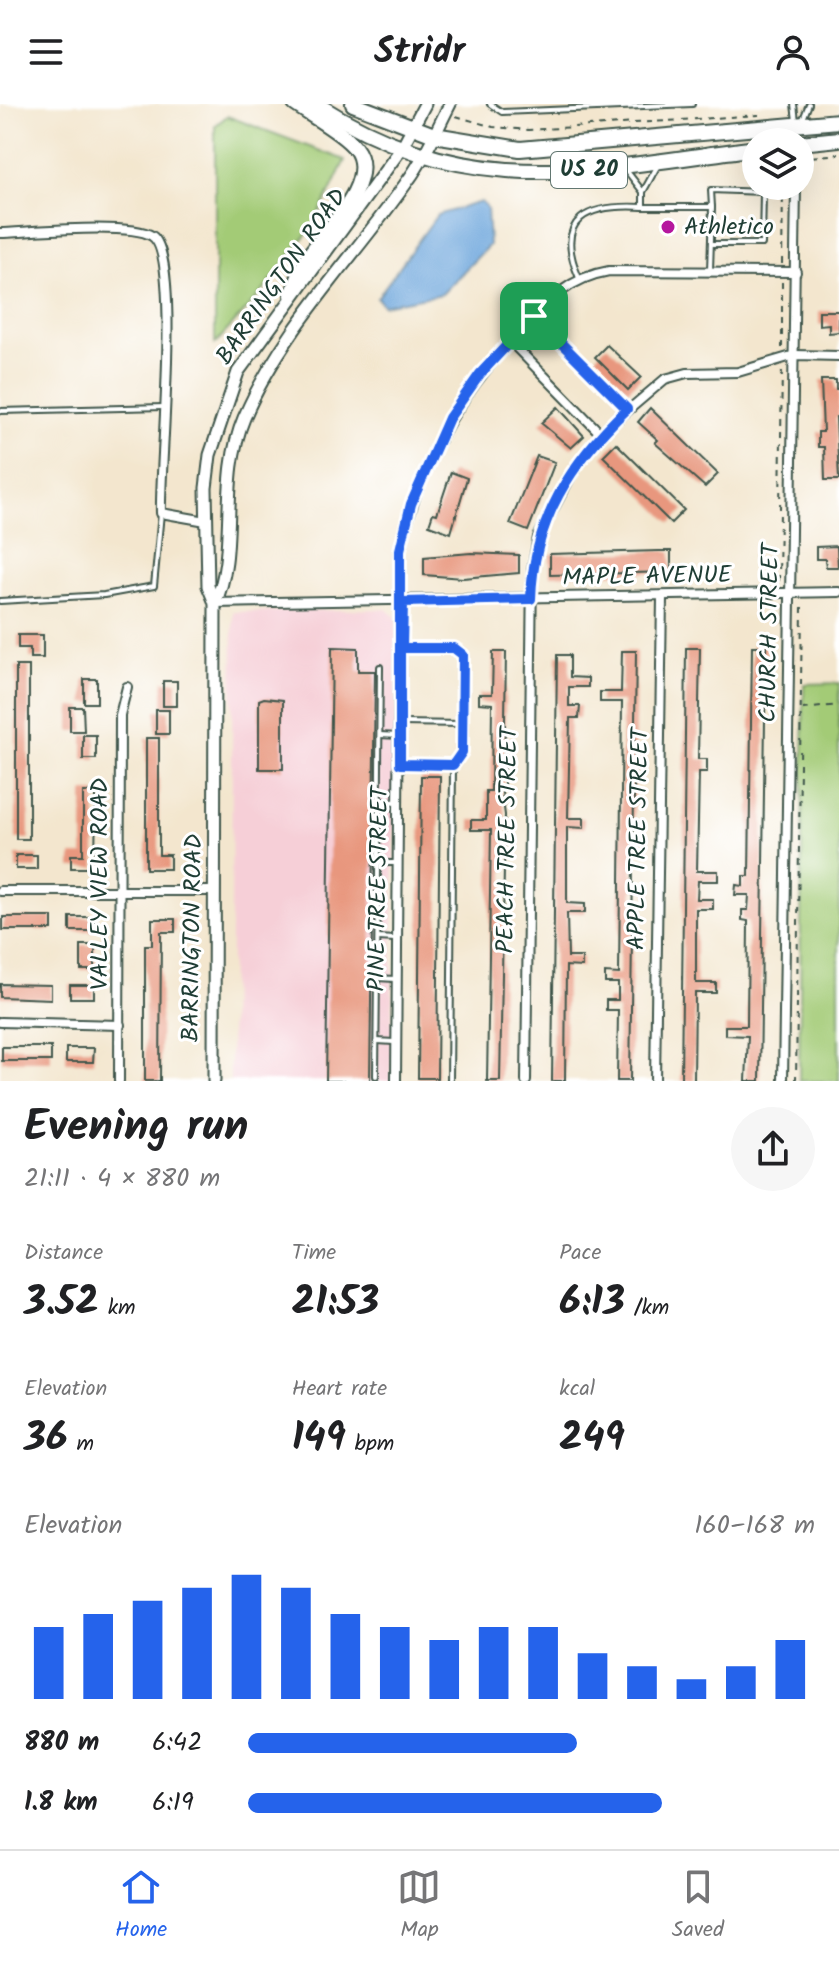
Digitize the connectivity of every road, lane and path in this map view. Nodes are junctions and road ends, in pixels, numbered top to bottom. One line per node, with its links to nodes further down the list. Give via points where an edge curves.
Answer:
1 (295, 104): 37 (highway, via 349,142 358,151 362,168 351,198 305,261)
2 (316, 104): 19 (highway, US 20)
3 (353, 104): 15 (highway, US 20)
4 (425, 104): 15 (main road, BARRINGTON ROAD)
5 (450, 104): 16 (main road, BARRINGTON ROAD)
6 (490, 104): 10 (lane, via 502,112)
7 (692, 104): 10 (lane)
8 (794, 104): 14 (lane)
9 (809, 104): 14 (lane)
10 (624, 106)
11 (761, 115): 12 (path, via 528,130)
12 (473, 119)
13 (839, 121): 14 (highway, US 20)
14 (797, 126): 16 (highway, US 20, via 520,149)
15 (412, 129): 16 (highway, US 20); 19 (main road, BARRINGTON ROAD)
16 (434, 135): 22 (main road, BARRINGTON ROAD)
17 (839, 139): 18 (highway)
18 (814, 141)
19 (401, 149): 22 (highway, US 20); 37 (main road, BARRINGTON ROAD)
20 (742, 150): 24 (highway, US 20)
21 (839, 154): 23 (path)
22 (423, 156): 25 (highway, US 20, via 523,173); 56 (main road, BARRINGTON ROAD, via 308,310 244,419 228,484 225,583)
23 (814, 157)
24 (661, 161): 25 (highway, US 20); 26 (lane)
25 (622, 165): 26 (lane)
26 (643, 192): 29 (lane)
27 (783, 200): 34 (path)
28 (796, 200): 35 (street, CHURCH STREET)
29 (643, 207): 30 (lane); 36 (lane, via 602,207 578,221 569,257)
30 (712, 207): 32 (lane); 32 (lane, via 711,190 763,192 762,244)
31 (0, 233): 43 (street, via 139,230 153,236 167,266)
32 (711, 244): 33 (lane)
33 (710, 272): 34 (street); 36 (street, via 609,271)
34 (782, 272): 35 (street); 42 (path)
35 (796, 272): 40 (street, CHURCH STREET)
36 (579, 278): 38 (street, PINE TREE STREET)
37 (292, 295): 48 (main road, BARRINGTON ROAD, via 238,372 222,411 210,455)
38 (534, 316): 39 (street, PINE TREE STREET); 44 (street)
39 (510, 341): 46 (street); 55 (street, PINE TREE STREET, via 449,418 421,479 400,550)
40 (795, 355): 41 (street); 42 (street, PEACH TREE STREET); 51 (street, CHURCH STREET)
41 (839, 356)
42 (782, 362): 44 (street, PEACH TREE STREET, via 665,379); 49 (path)
43 (164, 407): 45 (lane); 47 (street)
44 (627, 409): 46 (street, PEACH TREE STREET)
45 (0, 411)
46 (601, 434): 53 (street, PEACH TREE STREET, via 576,467 538,537)
47 (161, 513): 48 (street); 54 (lane, via 154,586 104,595)
48 (206, 521): 56 (main road, BARRINGTON ROAD, via 208,586)
49 (779, 581)
50 (839, 592): 51 (street, MAPLE AVENUE)
51 (791, 593): 52 (street, MAPLE AVENUE); 91 (street, CHURCH STREET)
52 (662, 597): 53 (street, MAPLE AVENUE); 90 (street, APPLE TREE STREET)
53 (531, 599): 55 (street, MAPLE AVENUE); 89 (street, PEACH TREE STREET)
54 (0, 601)
55 (403, 602): 56 (street, MAPLE AVENUE); 58 (street, PINE TREE STREET)
56 (215, 603): 74 (main road, BARRINGTON ROAD)
57 (802, 606): 62 (path)
58 (402, 648): 63 (street, PINE TREE STREET); 64 (lane, via 459,649)
59 (380, 667): 65 (lane)
60 (127, 687): 75 (street, VALLEY VIEW ROAD, via 120,715)
61 (839, 705): 62 (path)
62 (802, 709): 92 (path)
63 (402, 723): 64 (lane); 66 (street, PINE TREE STREET)
64 (462, 724): 68 (lane, via 462,752)
65 (380, 735): 66 (lane); 69 (lane)
66 (401, 736): 67 (street, PINE TREE STREET)
67 (400, 764): 68 (lane); 70 (street, PINE TREE STREET)
68 (453, 765): 88 (lane)
69 (379, 801): 70 (lane); 71 (lane)
70 (400, 802): 72 (street, PINE TREE STREET)
71 (379, 863): 72 (lane); 76 (lane)
72 (399, 863): 77 (street, PINE TREE STREET)
73 (0, 891): 75 (street)
74 (214, 891): 75 (street); 86 (main road, BARRINGTON ROAD)
75 (120, 893): 81 (street, VALLEY VIEW ROAD)
76 (378, 938): 77 (lane); 78 (lane)
77 (398, 939): 79 (street, PINE TREE STREET)
78 (377, 978): 79 (lane); 82 (lane)
79 (397, 979): 83 (street, PINE TREE STREET)
80 (0, 1022): 81 (street)
81 (120, 1025): 85 (street, VALLEY VIEW ROAD)
82 (377, 1041): 83 (lane); 84 (lane)
83 (397, 1042): 87 (street, PINE TREE STREET)
84 (376, 1076)
85 (119, 1081)
86 (214, 1081)
87 (396, 1081)
88 (450, 1081)
89 (526, 1081)
90 (655, 1081)
91 (783, 1081)
92 (796, 1081)

